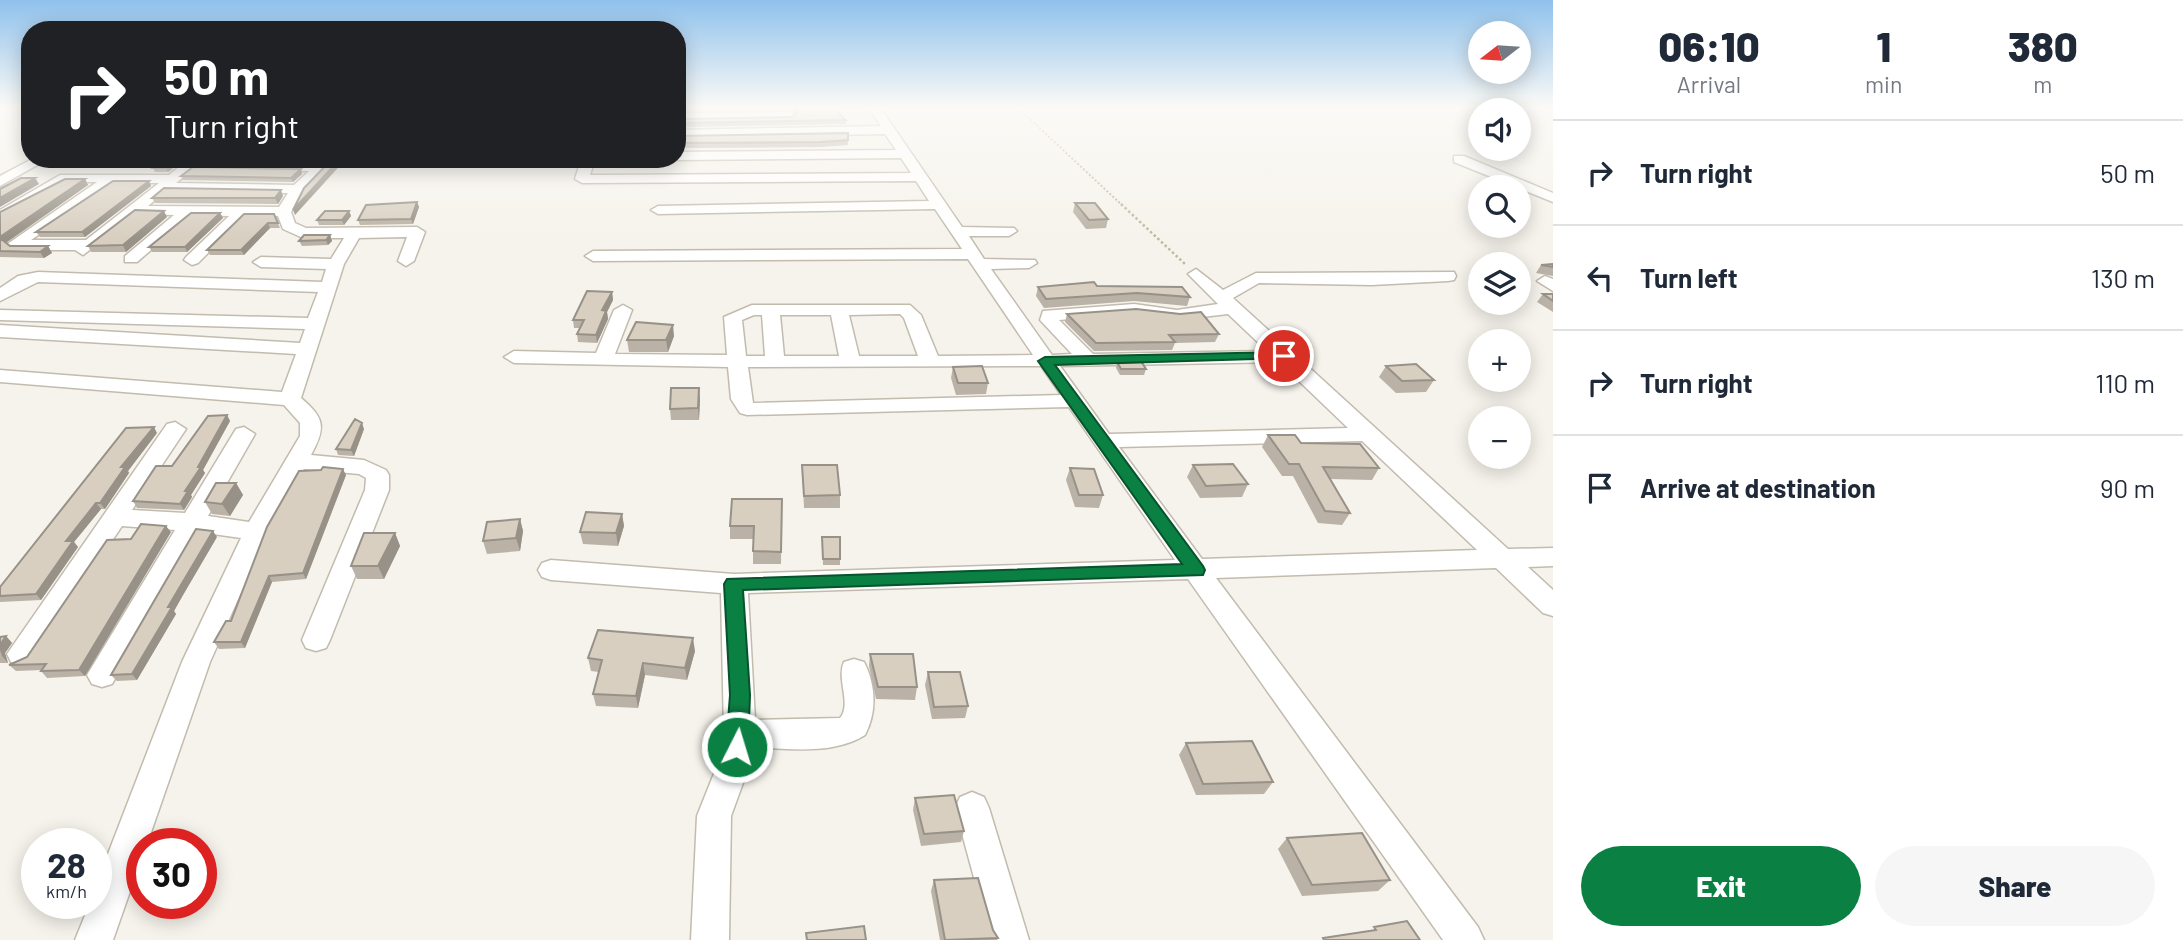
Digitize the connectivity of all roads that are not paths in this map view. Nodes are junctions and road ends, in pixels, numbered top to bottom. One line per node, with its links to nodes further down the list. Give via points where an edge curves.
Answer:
1 (705, 150): 3 (street)
2 (900, 150): 10 (street)
3 (686, 152)
4 (1459, 159): 14 (street)
5 (26, 168): 11 (street)
6 (187, 168): 12 (street)
7 (320, 168): 13 (street)
8 (585, 168): 10 (street, via 582,179)
9 (114, 177): 12 (street); 20 (street, via 61,180); 24 (street)
10 (919, 177): 15 (street)
11 (0, 182)
12 (168, 183): 13 (street); 16 (street)
13 (299, 189): 22 (street)
14 (1553, 198)
15 (938, 205): 17 (street); 26 (street)
16 (134, 210): 18 (street); 25 (street)
17 (658, 210)
18 (187, 212): 19 (street); 28 (street)
19 (240, 213): 22 (street); 29 (street)
20 (0, 216)
21 (1001, 231): 26 (street)
22 (287, 233): 23 (street); 34 (street, via 261,262)
23 (354, 234): 30 (street, via 414,231 418,234); 34 (street)
24 (7, 245): 25 (street)
25 (86, 248)
26 (971, 249): 27 (street); 31 (street); 51 (street)
27 (593, 256)
28 (131, 259)
29 (192, 260)
30 (406, 261)
31 (1023, 263)
32 (1196, 274): 38 (street)
33 (1448, 275): 38 (street, via 1372,280 1256,278)
34 (332, 276): 36 (street, via 38,277); 43 (street)
35 (0, 281): 36 (street)
36 (21, 282): 37 (street)
37 (0, 296)
38 (1227, 303): 46 (street); 51 (street, via 1177,315 1134,309 1049,315)
39 (839, 309): 41 (street); 49 (street); 50 (street, via 904,309 912,315)
40 (623, 310): 48 (street)
41 (771, 310): 52 (street, via 733,317); 53 (street)
42 (0, 315): 43 (street)
43 (315, 324): 45 (street)
44 (0, 331): 45 (street)
45 (306, 349): 55 (street)
46 (1284, 356): 51 (street); 59 (street)
47 (514, 357): 48 (street)
48 (603, 359): 52 (street)
49 (850, 361): 50 (street); 53 (street)
50 (930, 361): 51 (street)
51 (1067, 361): 56 (street)
52 (739, 362): 53 (street); 56 (street, via 742,404 752,410)
53 (775, 362)
54 (0, 376): 55 (street)
55 (289, 399): 61 (street, via 313,424)
56 (1073, 401): 60 (street)
57 (175, 429): 62 (street)
58 (244, 434): 63 (street)
59 (1368, 434): 60 (street); 65 (street)
60 (1107, 441): 68 (street)
61 (297, 461): 64 (street); 71 (street, via 364,467 378,475 377,490)
62 (116, 517): 63 (street); 72 (street)
63 (190, 522): 64 (street); 74 (street)
64 (256, 531): 77 (street, via 196,662)
65 (1501, 557): 66 (street); 68 (street); 70 (street)
66 (1553, 557)
67 (551, 569): 69 (street)
68 (1201, 570): 69 (street); 80 (street)
69 (734, 584): 75 (street)
70 (1553, 606)
71 (316, 640)
72 (21, 654)
73 (854, 671): 75 (street, via 859,710 850,729)
74 (102, 675)
75 (739, 733): 78 (street, via 735,761 714,816)
76 (972, 808): 79 (street)
77 (94, 940)
78 (710, 940)
79 (1010, 940)
80 (1465, 940)

